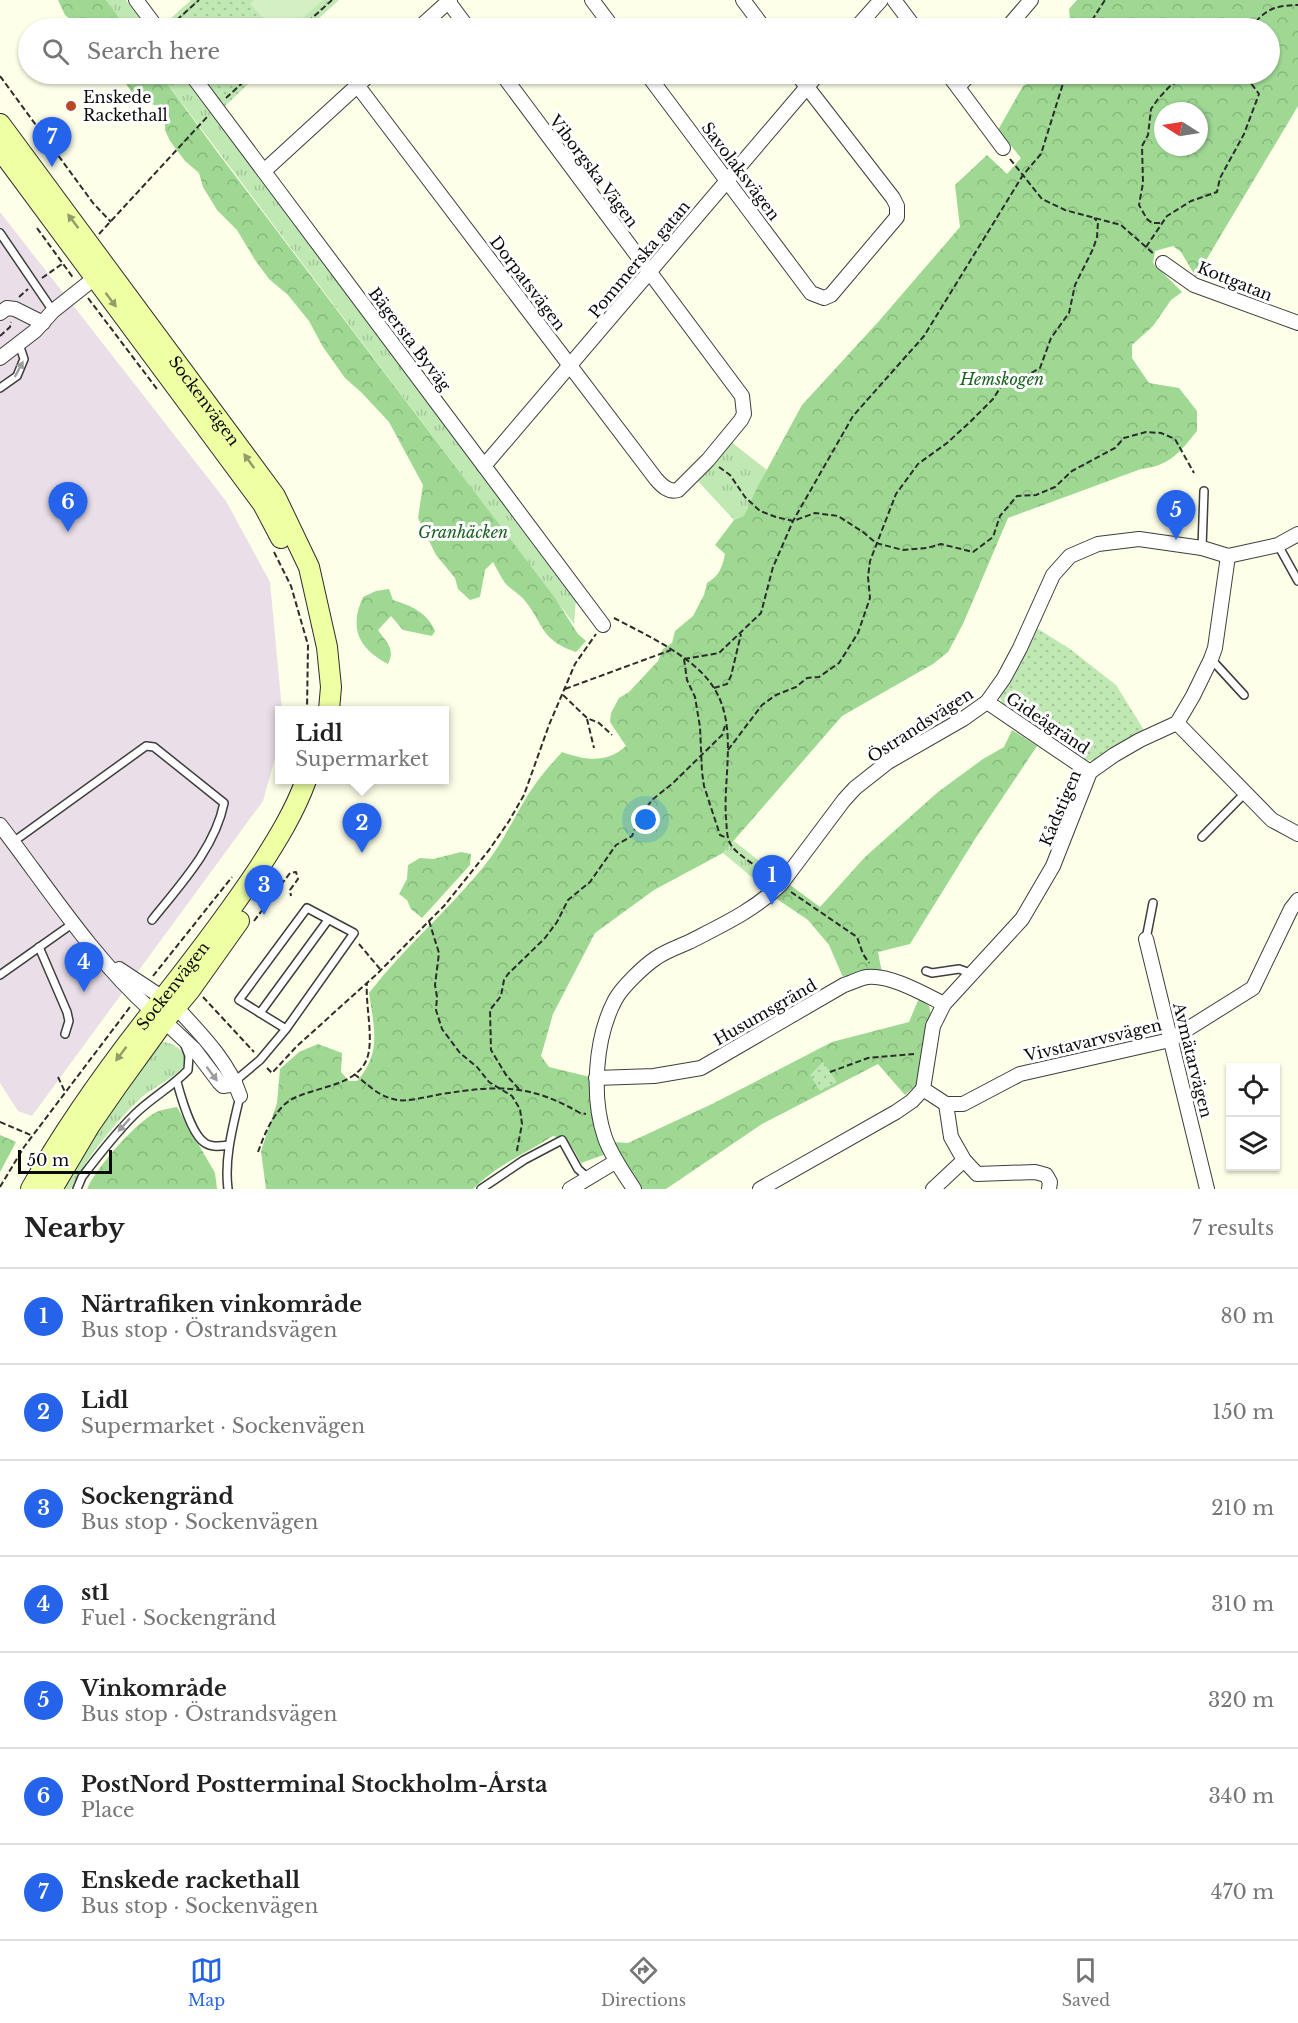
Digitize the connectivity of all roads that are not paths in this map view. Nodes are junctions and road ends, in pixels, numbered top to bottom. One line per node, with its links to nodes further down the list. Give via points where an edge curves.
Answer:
1 (136, 0): 8 (street)
2 (448, 0): 9 (street); 10 (street)
3 (592, 0): 11 (street)
4 (743, 0): 12 (street)
5 (880, 0): 13 (street)
6 (894, 0): 14 (street)
7 (1031, 0): 15 (street)
8 (155, 18)
9 (429, 18)
10 (461, 18)
11 (606, 18)
12 (756, 18)
13 (865, 18)
14 (908, 18)
15 (1016, 18)
16 (199, 84): 29 (street, Bägersta Byväg)
17 (509, 84): 33 (street, Viborgska Vägen)
18 (654, 84): 30 (street, Savolaksvägen)
19 (805, 84): 24 (street)
20 (810, 84): 24 (street, Pommerska gatan)
21 (956, 84): 25 (street)
22 (961, 84): 25 (street)
23 (357, 85): 29 (street); 41 (street, Dorpatsvägen)
24 (807, 87): 30 (street, Pommerska gatan); 30 (street, Savolaksvägen, via 897,206 897,217 831,295 816,296 809,289)
25 (958, 87): 27 (street)
26 (0, 124): 34 (main road, Sockenvägen, one-way to 26)
27 (1003, 148)
28 (0, 149): 34 (main road, Sockenvägen)
29 (264, 171): 44 (street, Bägersta Byväg)
30 (727, 181): 33 (street, Pommerska gatan)
31 (0, 233): 35 (lane)
32 (1163, 263): 38 (street, Kottgatan, via 1194,285)
33 (649, 272): 41 (street, Pommerska gatan); 43 (street, Viborgska Vägen, via 737,387 744,404 741,420)
34 (101, 273): 35 (street); 55 (main road, Sockenvägen, one-way to 55, via 263,504 298,572 320,656); 56 (main road, Sockenvägen, one-way to 34, via 327,647 309,567 275,496)
35 (53, 311): 37 (street)
36 (5, 317): 37 (street, via 7,308 15,309)
37 (43, 323): 39 (street)
38 (1298, 323)
39 (19, 344): 40 (street); 42 (lane, one-way to 39, via 17,376 24,359)
40 (0, 358)
41 (569, 366): 43 (street, Dorpatsvägen, via 664,488 678,490); 44 (street, Pommerska gatan)
42 (0, 388)
43 (708, 460)
44 (484, 466): 51 (street, Bägersta Byväg)
45 (1204, 491): 48 (lane)
46 (1298, 534): 47 (street, Östrandsvägen)
47 (1278, 545): 49 (street, Östrandsvägen); 50 (lane)
48 (1202, 548): 49 (street, Östrandsvägen); 54 (street, Östrandsvägen, via 1138,539 1098,544 1070,556 1053,575 1020,648)
49 (1228, 556): 52 (street)
50 (1298, 581)
51 (606, 620)
52 (1211, 659): 53 (lane); 57 (street)
53 (1244, 695)
54 (987, 702): 58 (street, Gideågränd); 83 (street, Östrandsvägen, via 888,762 855,788 770,895 738,918 657,957 638,974 616,999 601,1043)
55 (319, 706)
56 (329, 706)
57 (1177, 723): 58 (street, Kådstigen, via 1140,740); 61 (street)
58 (1090, 772): 74 (street, Kådstigen, via 1053,866 1022,919)
59 (305, 784): 77 (main road, Sockenvägen, via 267,855)
60 (315, 784): 77 (main road, Sockenvägen, via 277,862 190,990)
61 (1244, 794): 63 (street, via 1276,824); 64 (lane)
62 (0, 825): 65 (street)
63 (1298, 834)
64 (1202, 837)
65 (13, 842): 68 (lane, via 146,746 154,747 224,803 200,857); 70 (street)
66 (1298, 900): 82 (street, Vivstavarvsvägen, via 1253,988)
67 (1153, 903): 71 (lane)
68 (152, 920)
69 (328, 920): 78 (lane); 78 (lane, via 307,908 239,1000); 79 (lane, via 354,933)
70 (72, 924): 72 (lane); 77 (street, via 97,954)
71 (1146, 939): 82 (street, Avmätarvägen)
72 (39, 946): 75 (lane); 80 (lane, via 67,1012)
73 (926, 972): 74 (lane, via 959,969)
74 (974, 974): 76 (street, Kådstigen)
75 (0, 975)
76 (944, 1004): 83 (street, Husumsgränd, via 917,990 866,977 844,985 700,1068 654,1076); 86 (street, Kådstigen, via 933,1026)
77 (164, 1009): 81 (street); 84 (street, via 201,1035); 93 (main road, Sockenvägen, one-way to 93, via 50,1154); 94 (main road, Sockenvägen)
78 (260, 1013): 79 (lane)
79 (286, 1029): 84 (lane)
80 (65, 1034)
81 (180, 1035): 84 (street, one-way to 84, via 219,1082 224,1086); 85 (lane, via 190,1063)
82 (1170, 1040): 88 (street, Vivstavarvsvägen, via 1020,1074 963,1104); 103 (street, Avmätarvägen)
83 (597, 1078): 91 (street, Östrandsvägen, via 599,1118)
84 (236, 1081): 87 (street)
85 (177, 1082): 89 (lane, via 204,1143); 95 (lane, one-way to 95, via 134,1114)
86 (923, 1089): 88 (street); 100 (street, via 896,1112)
87 (240, 1096): 89 (lane)
88 (946, 1104): 90 (street, via 951,1137)
89 (229, 1145): 96 (lane)
90 (964, 1160): 101 (street); 102 (street, via 977,1174 1035,1172 1046,1176 1050,1182)
91 (615, 1162): 92 (street); 99 (street, Östrandsvägen)
92 (588, 1179): 97 (lane, via 562,1140); 98 (street)
93 (31, 1189)
94 (52, 1189)
95 (76, 1189)
96 (228, 1189)
97 (481, 1189)
98 (570, 1189)
99 (634, 1189)
100 (760, 1189)
101 (933, 1189)
102 (1048, 1189)
103 (1207, 1189)

